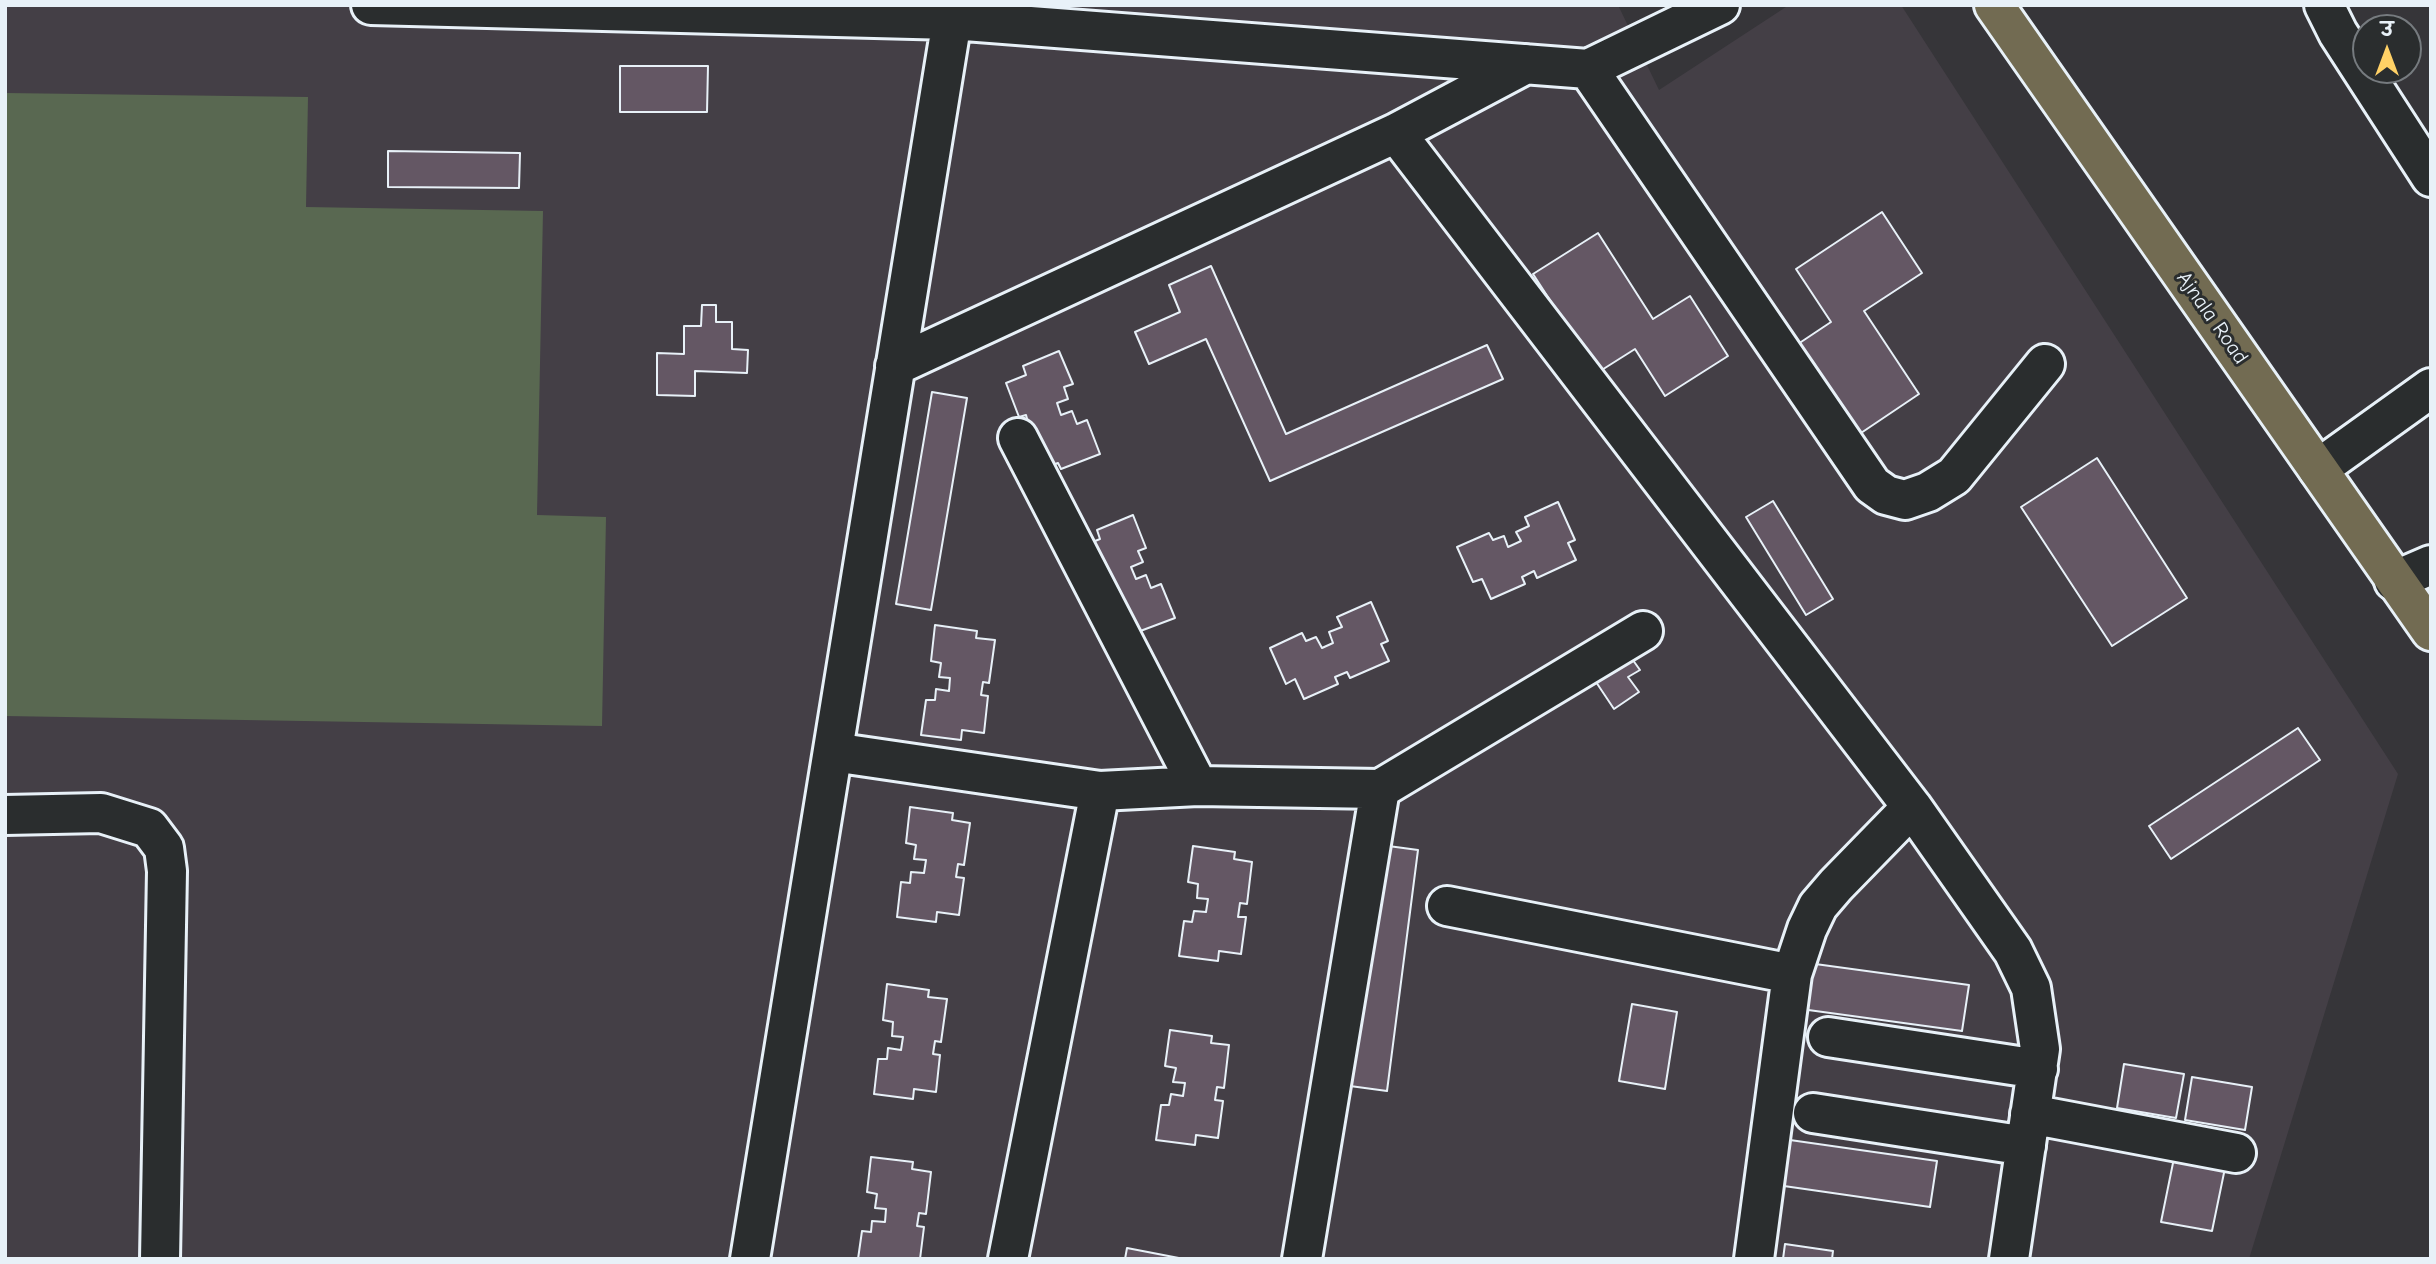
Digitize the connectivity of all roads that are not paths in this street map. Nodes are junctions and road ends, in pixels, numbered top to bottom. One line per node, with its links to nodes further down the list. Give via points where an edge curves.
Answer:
1 (371, 5): 5 (street)
2 (1720, 5): 7 (street)
3 (1994, 5): 14 (highway, Ajnala Road)
4 (2324, 5): 9 (street)
5 (952, 20): 6 (street); 11 (street)
6 (1527, 64): 7 (street); 8 (street)
7 (1588, 69): 10 (street, via 1872,485 1886,495 1905,500 1954,476)
8 (1396, 133): 11 (street); 23 (street)
9 (2431, 177)
10 (2045, 365)
11 (895, 366): 19 (street)
12 (2431, 388): 14 (street)
13 (1018, 438): 20 (street)
14 (2318, 470): 16 (highway, Ajnala Road)
15 (2431, 565): 16 (street)
16 (2394, 581): 18 (highway, Ajnala Road)
17 (1643, 631): 21 (street)
18 (2431, 631)
19 (833, 752): 22 (street); 33 (street)
20 (1198, 786): 21 (street); 22 (street)
21 (1380, 789): 35 (street)
22 (1100, 790): 34 (street)
23 (1912, 807): 26 (street, via 1818,906); 28 (street, via 2013,951 2031,988 2040,1049)
24 (5, 815): 32 (street, via 101,813 149,828 164,848)
25 (1447, 906): 26 (street)
26 (1793, 974): 36 (street)
27 (1828, 1037): 28 (street)
28 (2038, 1069): 30 (street)
29 (1813, 1113): 30 (street)
30 (2028, 1130): 31 (street); 37 (street)
31 (2236, 1153)
32 (160, 1259)
33 (750, 1259)
34 (1008, 1259)
35 (1302, 1259)
36 (1754, 1259)
37 (2009, 1259)

